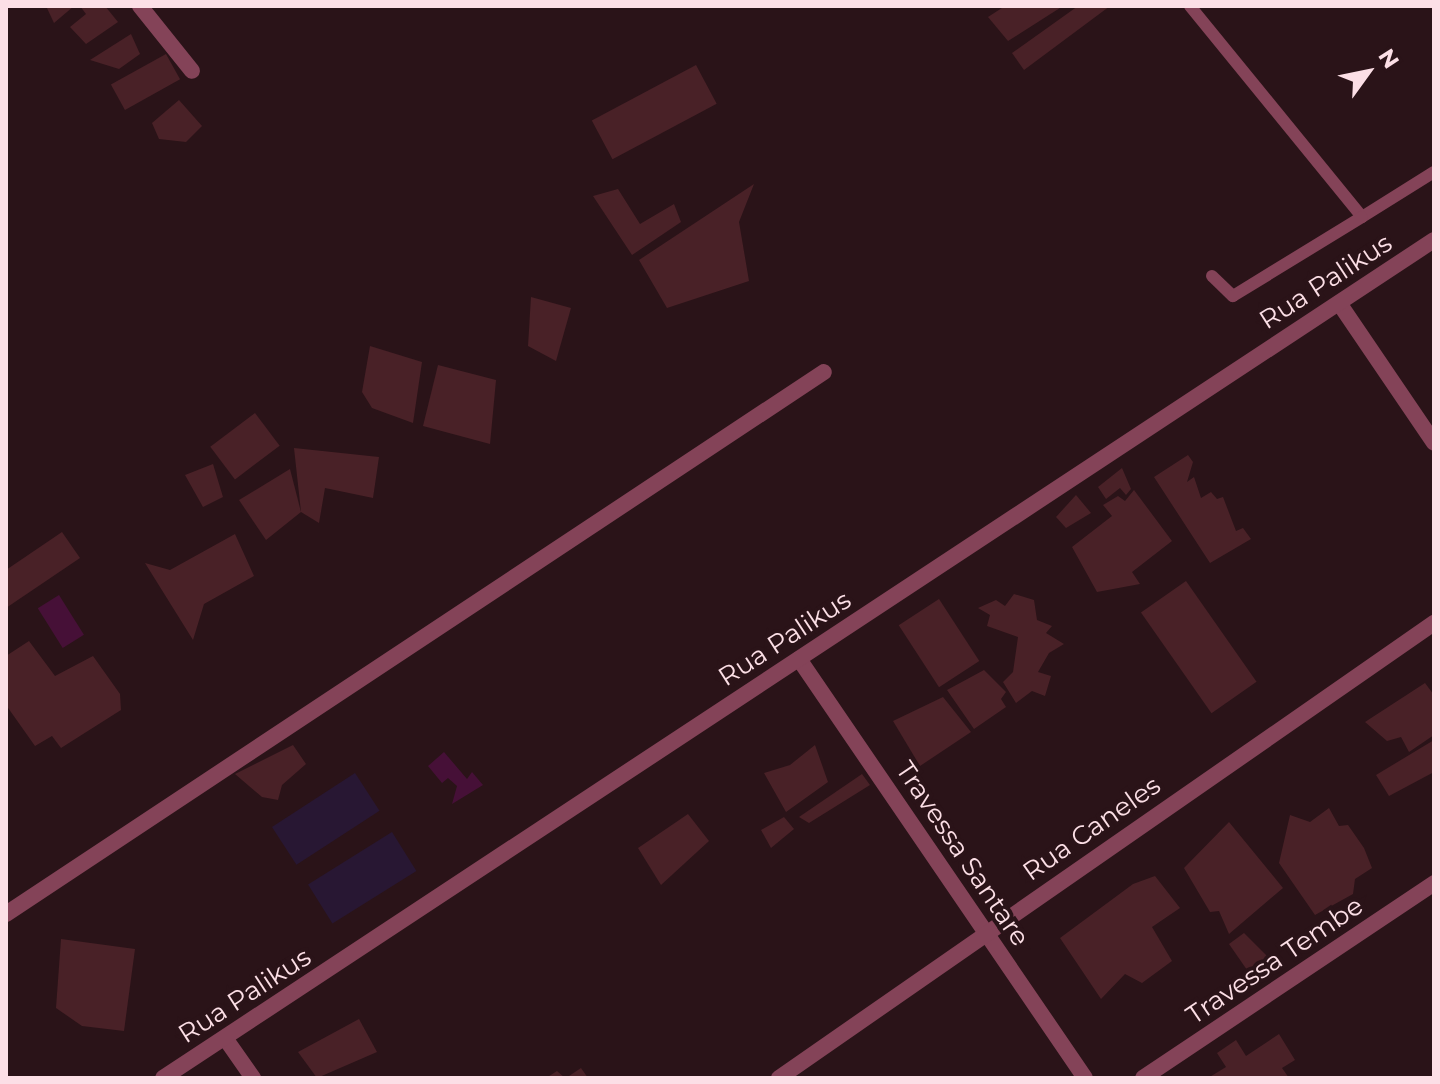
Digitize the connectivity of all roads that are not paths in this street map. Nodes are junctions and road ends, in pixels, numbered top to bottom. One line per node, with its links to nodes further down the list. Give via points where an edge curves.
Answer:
1 (140, 6): 3 (street)
2 (1190, 6): 5 (lane)
3 (192, 71)
4 (1434, 172): 5 (lane)
5 (1362, 217): 7 (lane, via 1233,296)
6 (1434, 240): 8 (street, Rua Palikus)
7 (1212, 276)
8 (1339, 303): 10 (street); 12 (street, Rua Palikus)
9 (824, 372): 14 (street)
10 (1434, 443)
11 (1434, 623): 15 (street, Rua Caneles)
12 (799, 659): 15 (street, Travessa Santare); 16 (street, Rua Palikus)
13 (1434, 883): 21 (street, Travessa Tembe)
14 (6, 914)
15 (986, 931): 19 (street, Rua Caneles); 20 (street, Travessa Santare)
16 (225, 1038): 17 (street, Rua Palikus); 18 (street)
17 (163, 1078)
18 (253, 1078)
19 (779, 1078)
20 (1085, 1078)
21 (1143, 1078)

